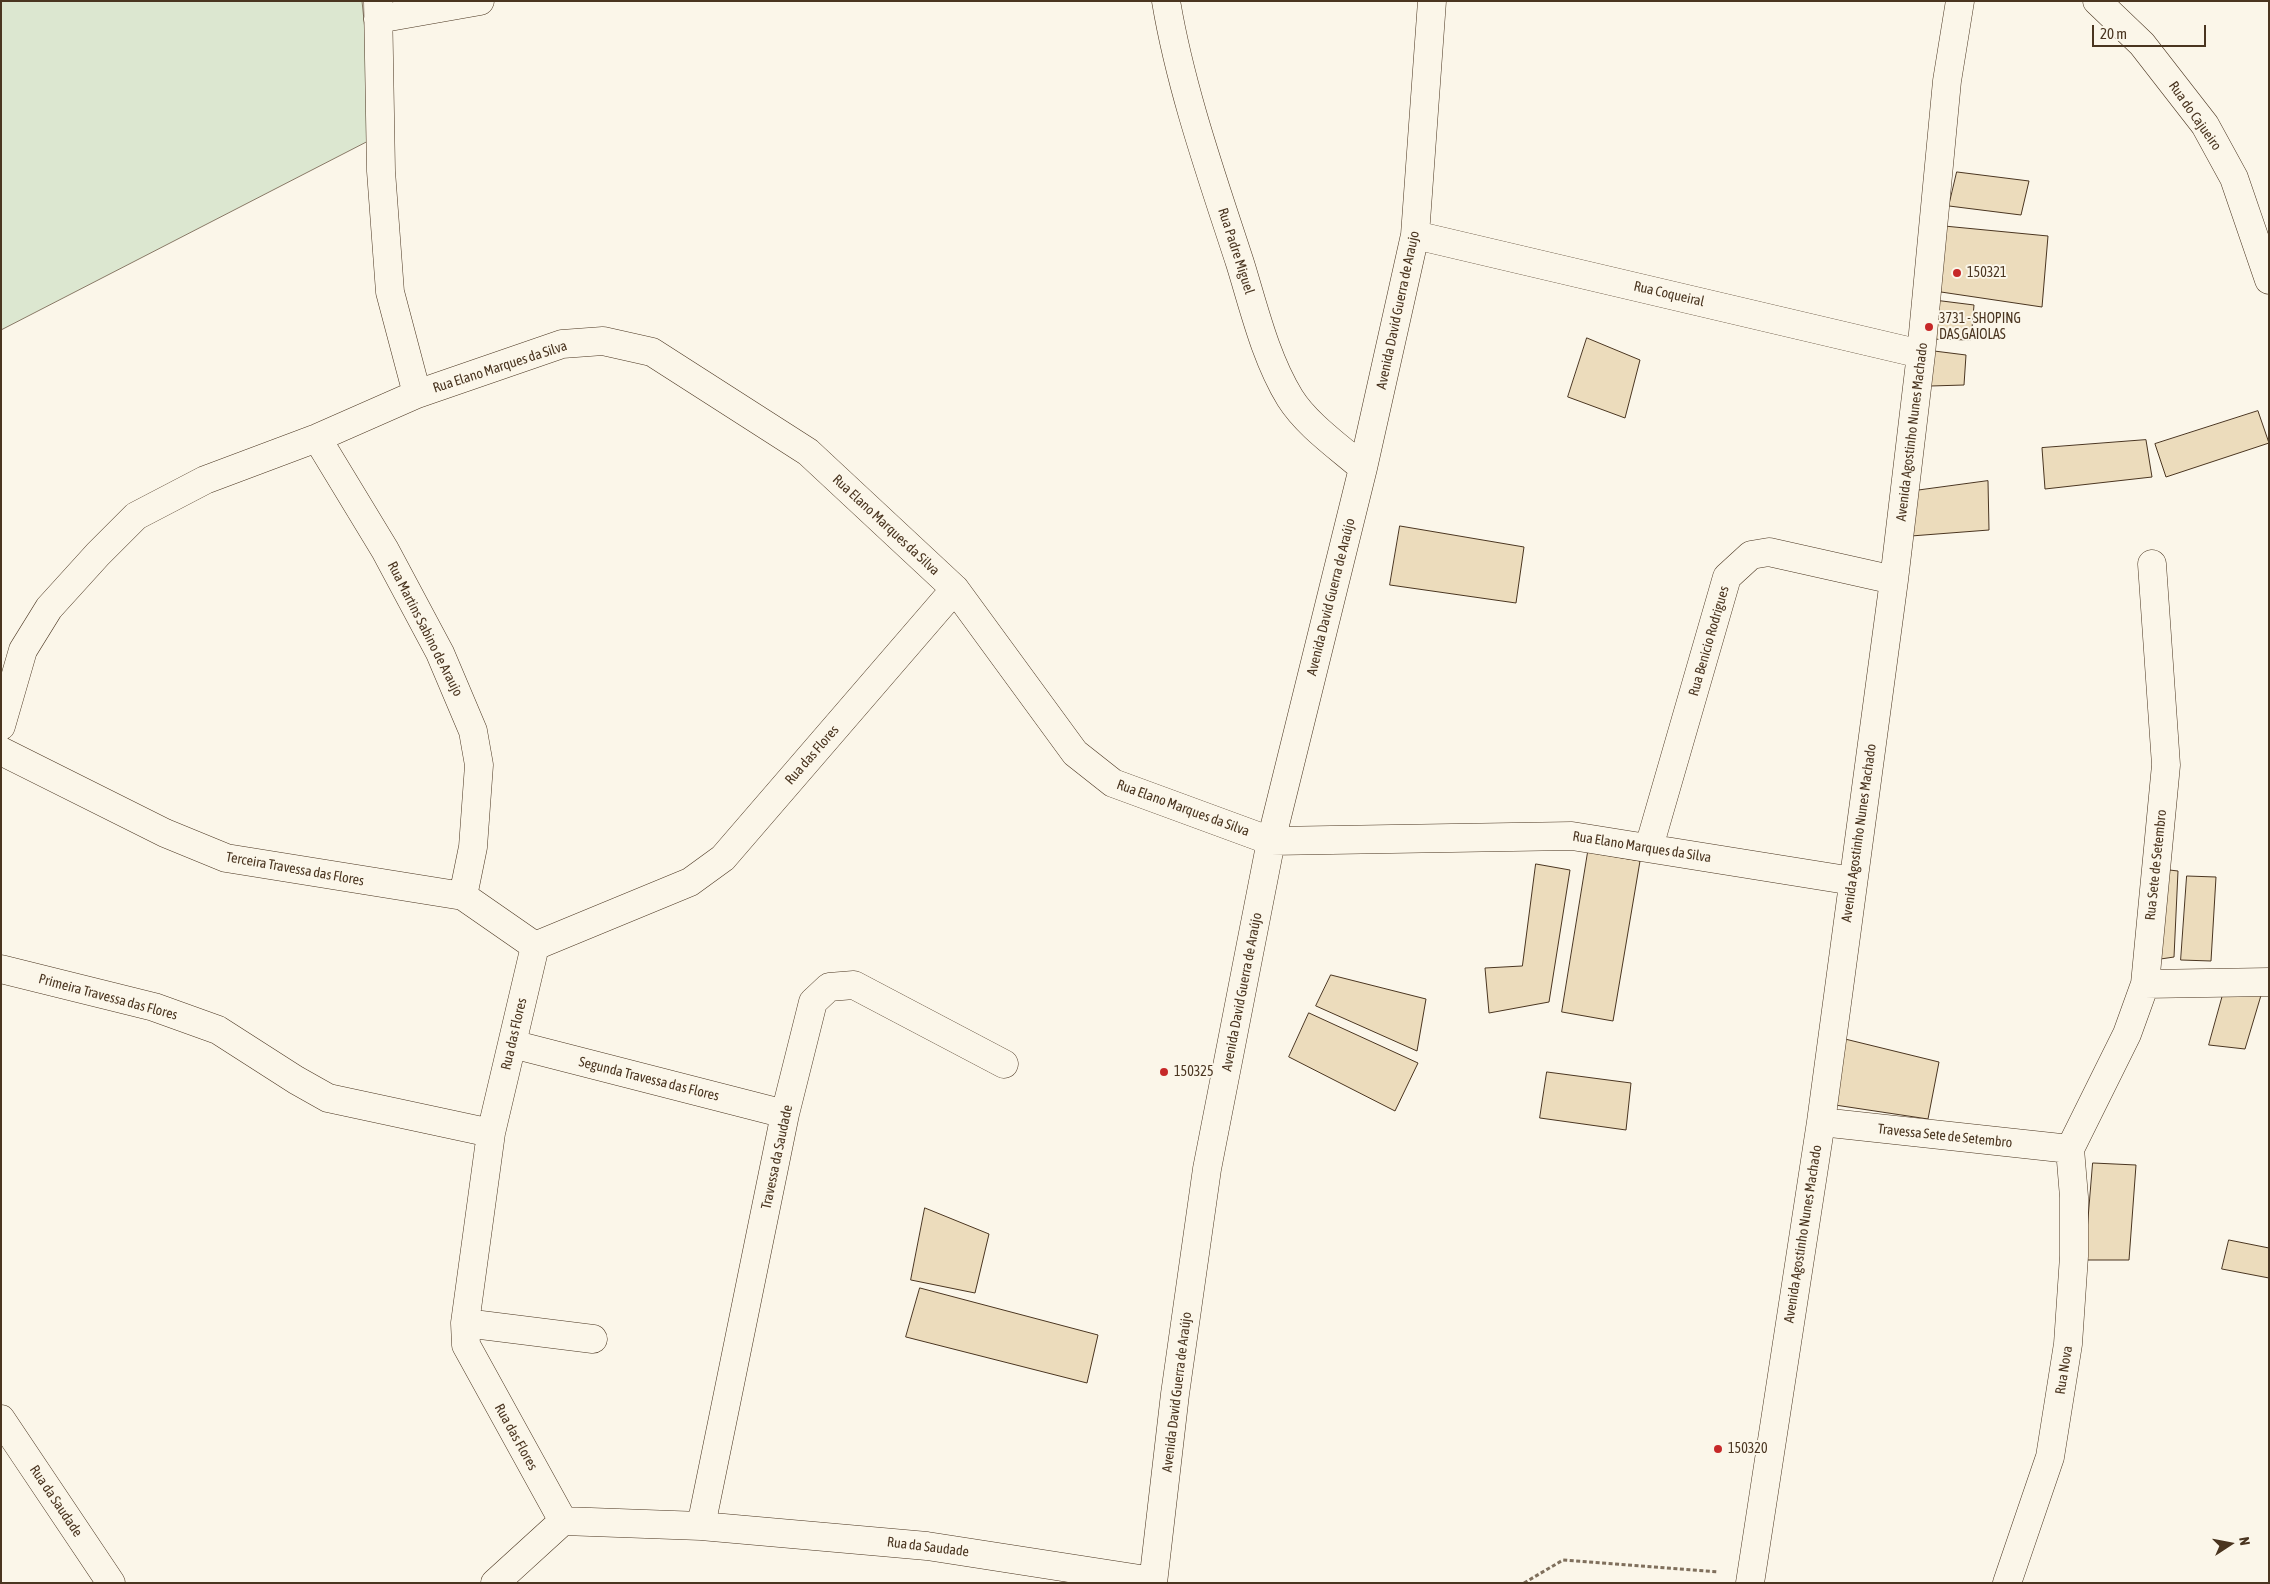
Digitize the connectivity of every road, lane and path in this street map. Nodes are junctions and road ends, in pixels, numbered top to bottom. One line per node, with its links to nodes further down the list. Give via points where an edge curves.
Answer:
1 (480, 1): 6 (street)
2 (1166, 1): 12 (street, Rua Padre Miguel, via 1202,147 1270,356 1290,398 1306,417)
3 (1432, 1): 7 (street, Avenida David Guerra de Araujo)
4 (1960, 1): 9 (street, Avenida Agostinho Nunes Machado, via 1947,81)
5 (2097, 1): 8 (street, Rua do Cajueiro, via 2142,44 2205,126 2234,178)
6 (378, 10): 10 (street, via 381,171 390,292)
7 (1415, 235): 9 (street, Rua Coqueiral); 12 (street, Avenida David Guerra de Araujo)
8 (2269, 280)
9 (1922, 354): 14 (street, Avenida Agostinho Nunes Machado)
10 (417, 394): 11 (street, Rua Elano Marques da Silva); 15 (street, Rua Elano Marques da Silva, via 562,344 603,341 652,352 808,452)
11 (317, 438): 16 (street, Rua Elano Marques da Silva, via 205,480 136,516 49,608 23,650); 21 (street, Rua Martins Sabino de Araujo, via 385,550 440,653 473,731 479,765 473,847)
12 (1363, 468): 18 (street, Avenida David Guerra de Araújo)
13 (2152, 564): 25 (street, Rua Sete de Setembro, via 2166,765)
14 (1894, 580): 19 (street, Rua Benicio Rodrigues, via 1768,552 1751,555 1727,577); 20 (street, Avenida Agostinho Nunes Machado)
15 (955, 589): 18 (street, Rua Elano Marques da Silva, via 1075,754 1113,783); 22 (street, Rua das Flores, via 723,858 690,882)
16 (1, 726)
17 (1, 751): 21 (street, Terceira Travessa das Flores, via 165,833 226,858)
18 (1271, 841): 19 (street, Rua Elano Marques da Silva, via 1572,836); 38 (street, Avenida David Guerra de Araújo, via 1207,1169 1175,1394)
19 (1649, 847): 20 (street, Rua Elano Marques da Silva)
20 (1853, 881): 29 (street, Avenida Agostinho Nunes Machado)
21 (463, 896): 22 (street, Terceira Travessa das Flores)
22 (535, 946): 26 (street, Rua das Flores)
23 (1, 969): 30 (street, Primeira Travessa das Flores, via 154,1007 218,1030 328,1098)
24 (2269, 982): 25 (street)
25 (2145, 984): 31 (street, Rua Sete de Setembro, via 2127,1034)
26 (512, 1044): 28 (street, Segunda Travessa das Flores); 30 (street, Rua das Flores)
27 (1004, 1064): 28 (street, Travessa da Saudade, via 854,985 829,987 813,1002)
28 (785, 1114): 36 (street, Travessa da Saudade)
29 (1821, 1122): 31 (street, Travessa Sete de Setembro); 37 (street, Avenida Agostinho Nunes Machado)
30 (491, 1133): 32 (street, Rua das Flores)
31 (2070, 1149): 42 (street, Rua Nova, via 2074,1256 2068,1344 2050,1457)
32 (465, 1323): 33 (street); 35 (street, Rua das Flores, via 466,1345)
33 (593, 1339)
34 (1, 1419): 39 (street, Rua da Saudade)
35 (563, 1521): 36 (street); 40 (street)
36 (700, 1526): 38 (street, Rua da Saudade, via 927,1546)
37 (1750, 1579): 41 (path, via 1562,1560)
38 (1153, 1582)
39 (111, 1583)
40 (495, 1583)
41 (1524, 1583)
42 (2007, 1583)

